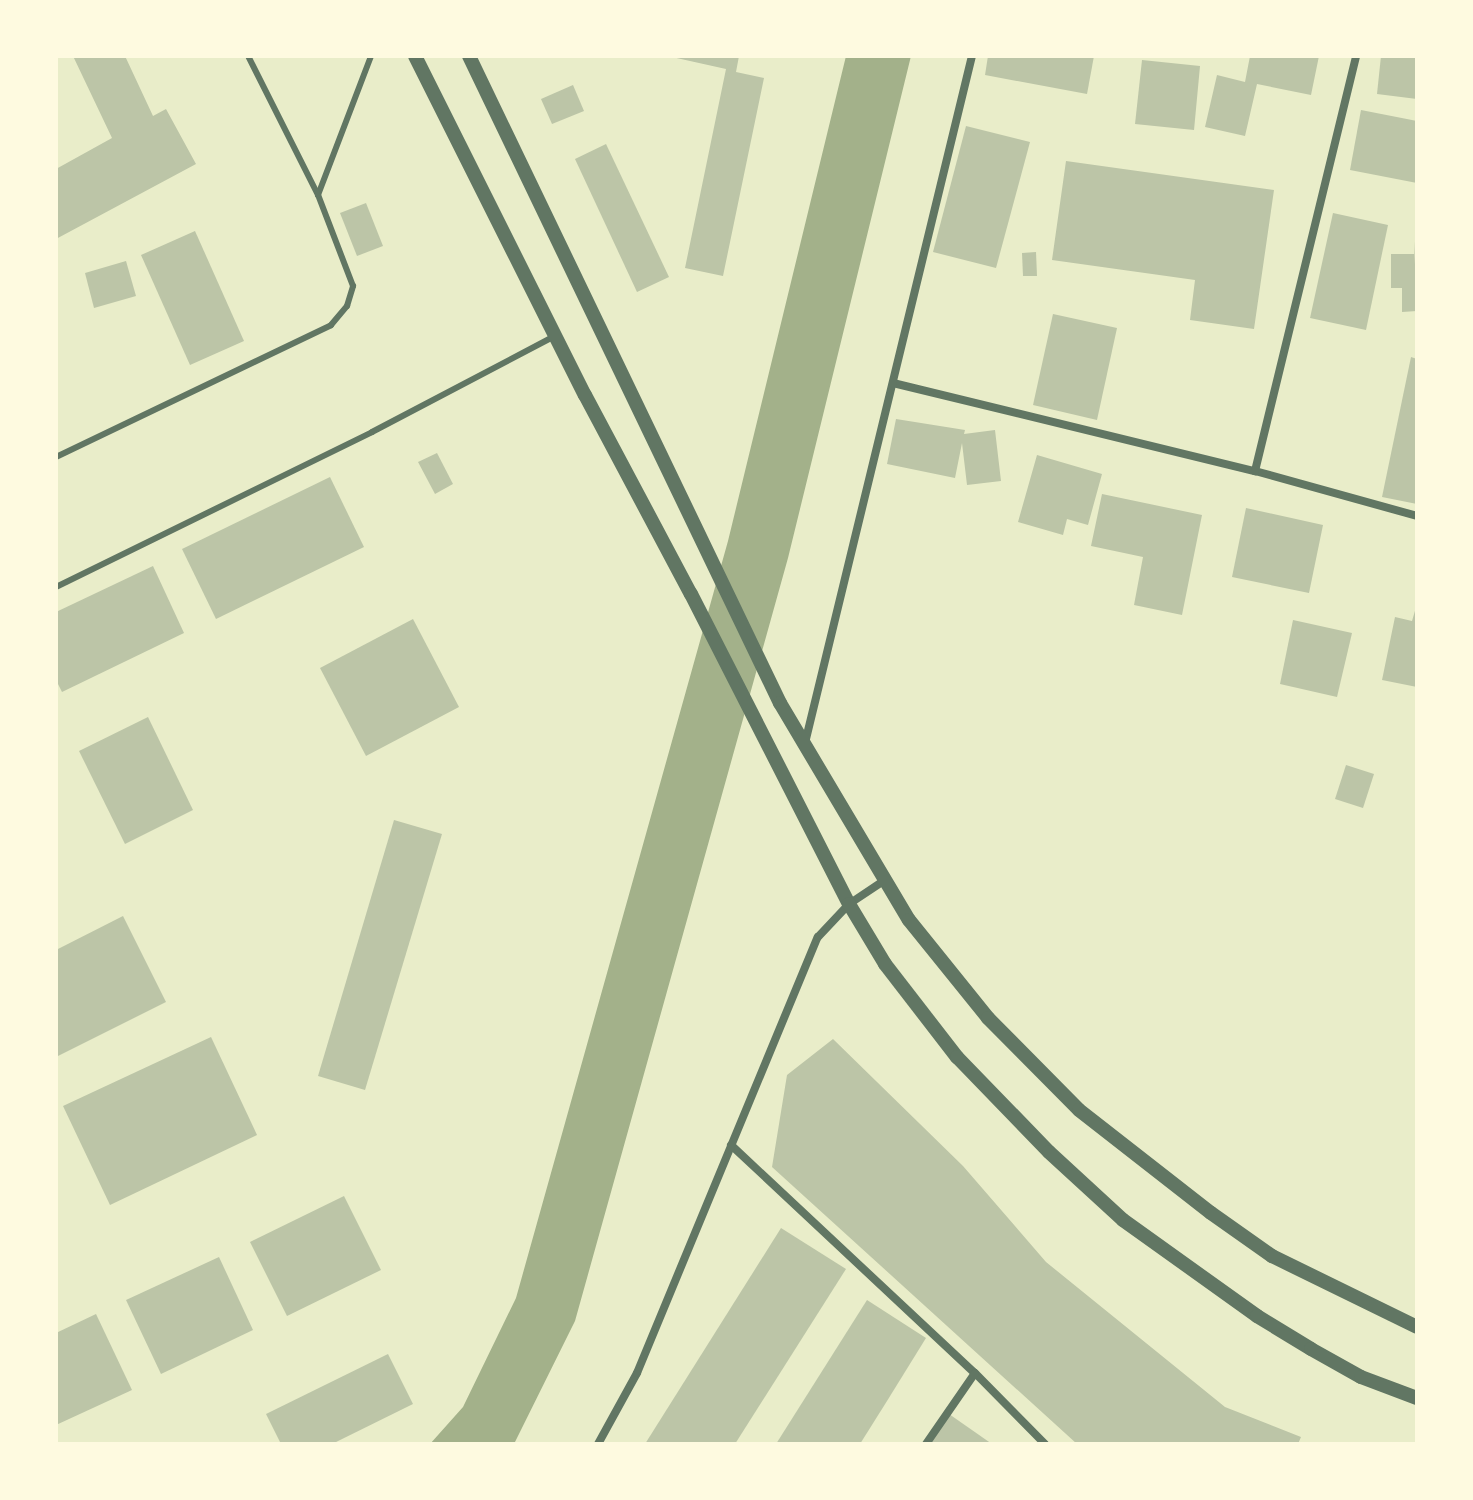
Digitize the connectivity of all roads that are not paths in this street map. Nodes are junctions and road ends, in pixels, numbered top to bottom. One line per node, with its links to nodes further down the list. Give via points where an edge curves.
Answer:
1 (248, 56): 7 (lane)
2 (371, 56): 7 (lane)
3 (415, 56): 8 (street)
4 (469, 56): 14 (street, via 780,703)
5 (972, 56): 9 (street)
6 (1356, 56): 11 (street)
7 (318, 195): 10 (lane, via 353,286 347,306 331,325)
8 (555, 336): 13 (lane); 16 (street)
9 (893, 383): 11 (street); 14 (street)
10 (56, 457)
11 (1255, 471): 12 (street)
12 (1417, 516)
13 (56, 587)
14 (805, 745): 15 (street)
15 (885, 880): 16 (street); 18 (street, via 909,920 988,1018 1079,1110 1272,1256)
16 (849, 904): 17 (street, via 818,937); 20 (street, via 885,964 957,1057 1123,1220 1297,1341 1361,1377)
17 (731, 1145): 19 (street); 21 (street, via 637,1373)
18 (1417, 1327)
19 (975, 1373): 22 (street); 23 (street)
20 (1417, 1398)
21 (598, 1444)
22 (926, 1444)
23 (1045, 1444)

